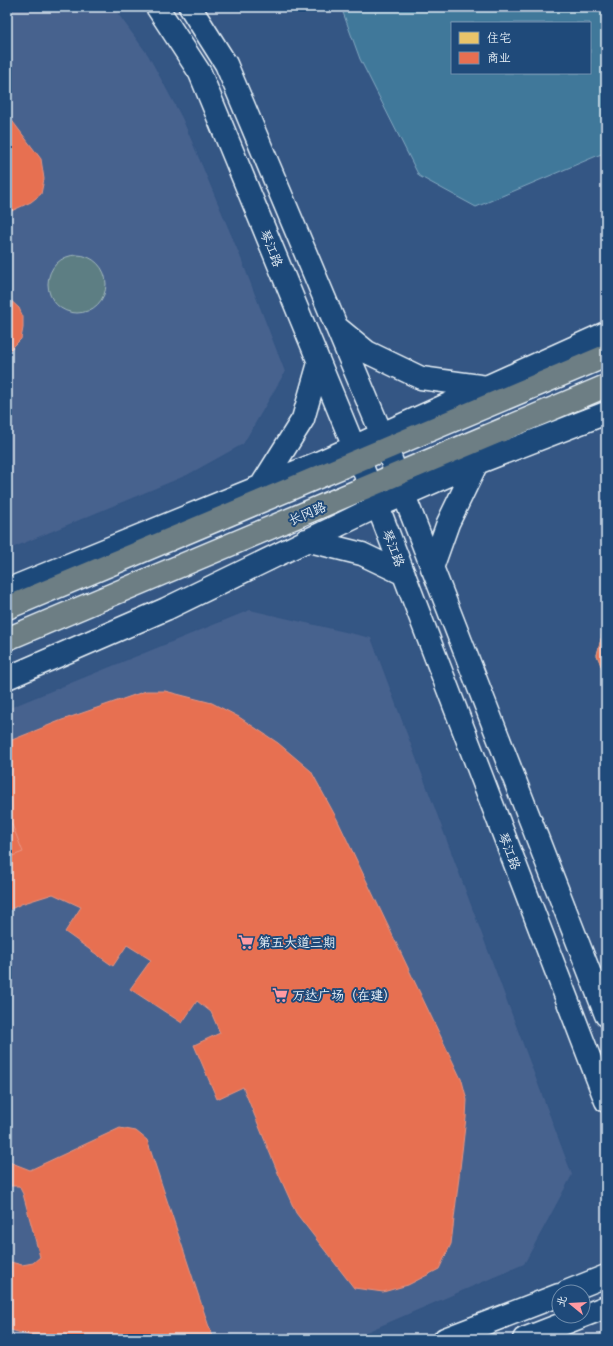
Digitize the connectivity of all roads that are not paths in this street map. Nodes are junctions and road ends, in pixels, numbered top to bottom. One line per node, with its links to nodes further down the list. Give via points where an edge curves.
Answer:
1 (157, 7): 6 (main road, 琴江路, via 200,73)
2 (190, 7): 3 (main road, via 226,64)
3 (337, 327): 8 (main road, via 367,352 420,378); 10 (main road)
4 (606, 333): 8 (main road)
5 (606, 356): 10 (main road)
6 (320, 363): 11 (main road, 琴江路); 14 (main road, via 303,419)
7 (606, 386): 13 (main road, 长冈路)
8 (487, 387): 10 (main road)
9 (606, 413): 12 (main road)
10 (385, 442): 11 (main road); 13 (main road)
11 (357, 454): 14 (main road); 15 (main road, 琴江路); 22 (main road)
12 (477, 463): 16 (main road); 19 (main road, via 448,523)
13 (396, 474): 15 (main road, 长冈路); 16 (main road)
14 (261, 486): 21 (main road)
15 (370, 486): 17 (main road, 琴江路); 23 (main road, 长冈路)
16 (404, 495): 17 (main road); 19 (main road)
17 (378, 506): 18 (main road); 20 (main road, 琴江路)
18 (306, 540): 20 (main road, via 362,554); 24 (main road, via 166,609)
19 (432, 568): 25 (main road)
20 (404, 574): 26 (main road, 琴江路)
21 (7, 590)
22 (7, 608)
23 (7, 639)
24 (7, 678)
25 (606, 1015)
26 (606, 1101)
27 (606, 1276): 28 (main road)
28 (586, 1284)
29 (551, 1298): 33 (main road)
30 (606, 1307): 31 (main road)
31 (591, 1313)
32 (562, 1324): 34 (main road)
33 (445, 1339)
34 (524, 1339)

